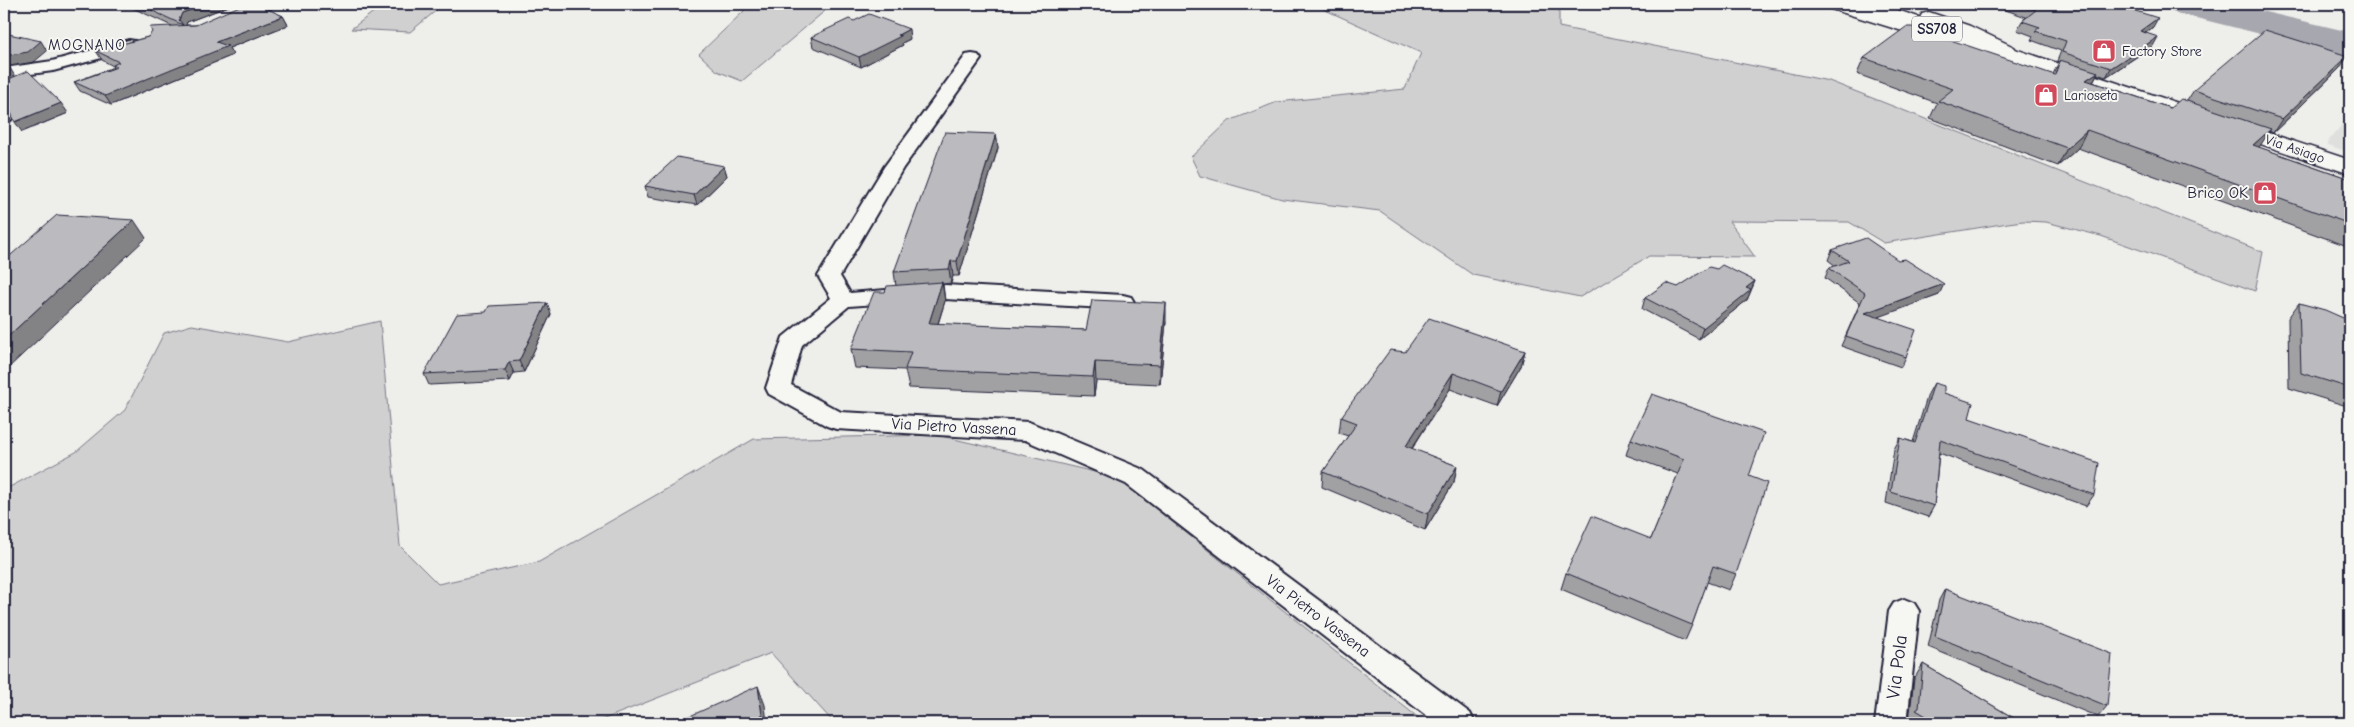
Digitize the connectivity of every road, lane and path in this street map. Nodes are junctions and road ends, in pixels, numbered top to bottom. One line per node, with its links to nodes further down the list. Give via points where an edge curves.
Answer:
1 (1834, 4): 5 (main road, Via Asiago / SS708)
2 (1861, 4): 5 (main road, SS708)
3 (1887, 4): 5 (main road, Via Asiago / SS708, via 1963,30)
4 (148, 40): 7 (street, via 53,66)
5 (2012, 54): 10 (main road, Via Asiago)
6 (972, 59): 11 (street, via 894,167 829,276)
7 (5, 75)
8 (4, 99): 9 (street)
9 (4, 116)
10 (2350, 167)
11 (843, 300): 12 (street, via 945,292); 14 (street, Via Pietro Vassena, via 791,342 778,388 836,420 1028,431 1135,477)
12 (1142, 303)
13 (1904, 612): 15 (street, Via Pola)
14 (1459, 723)
15 (1891, 723)

